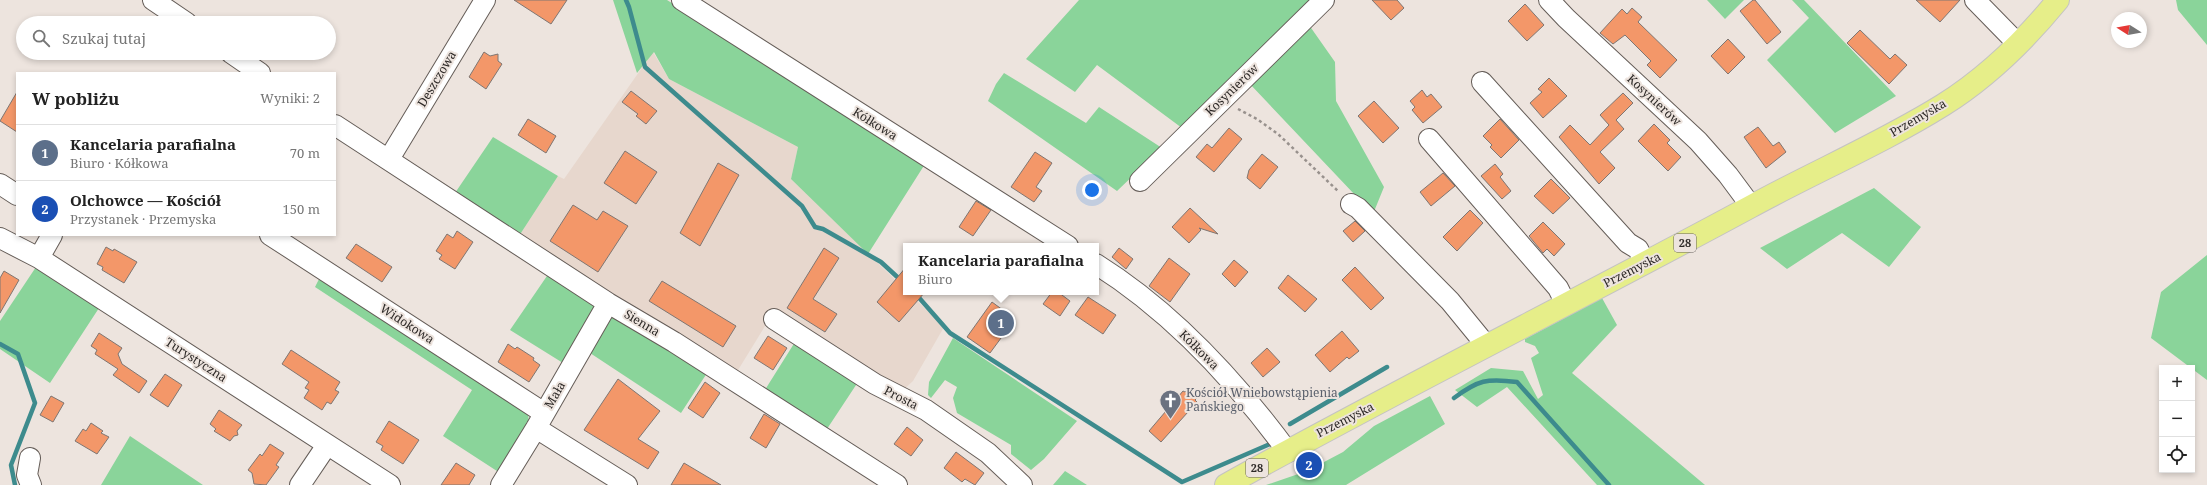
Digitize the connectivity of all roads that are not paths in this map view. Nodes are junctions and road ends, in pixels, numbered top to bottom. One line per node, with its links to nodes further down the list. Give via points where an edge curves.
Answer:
1 (152, 0): 8 (street)
2 (485, 0): 16 (street, Deszczowa)
3 (682, 0): 23 (street, Kółkowa)
4 (1324, 0): 17 (street, Kosynierów)
5 (1549, 0): 19 (street, Kosynierów, via 1698,141)
6 (1975, 0): 9 (street)
7 (2058, 0): 9 (main road, Przemyska / 28)
8 (176, 16)
9 (2017, 43): 19 (main road, Przemyska / 28, via 1980,77 1944,104)
10 (241, 60): 11 (street)
11 (259, 72)
12 (1482, 82): 24 (street)
13 (336, 126): 16 (street, Sienna)
14 (1429, 139): 28 (street, via 1558,288)
15 (1558, 151): 24 (street, via 1614,209 1639,241)
16 (389, 159): 27 (street, Sienna)
17 (1140, 181)
18 (1351, 204): 30 (street, via 1358,208 1444,296)
19 (1751, 206): 24 (main road, Przemyska / 28)
20 (51, 236): 25 (street)
21 (271, 236): 31 (street, Widokowa)
22 (0, 238): 25 (street, Turystyczna)
23 (1063, 243)
24 (1642, 256): 28 (main road, Przemyska / 28)
25 (40, 258): 32 (street, Turystyczna)
26 (1099, 266): 33 (street, Kółkowa, via 1126,283 1184,334 1232,383)
27 (608, 303): 31 (street, Mała); 40 (street, Sienna, via 674,342)
28 (1566, 304): 30 (main road, Przemyska / 28)
29 (774, 319): 41 (street, Prosta, via 875,384 926,410 988,453)
30 (1486, 345): 33 (main road, Przemyska / 28)
31 (540, 421): 38 (street, Mała); 39 (street, Widokowa)
32 (327, 445): 36 (street); 37 (street, Turystyczna)
33 (1288, 452): 42 (main road, Przemyska / 28)
34 (30, 458): 35 (street, via 27,475)
35 (31, 485)
36 (300, 485)
37 (390, 485)
38 (500, 485)
39 (627, 485)
40 (897, 485)
41 (1022, 485)
42 (1226, 485)

